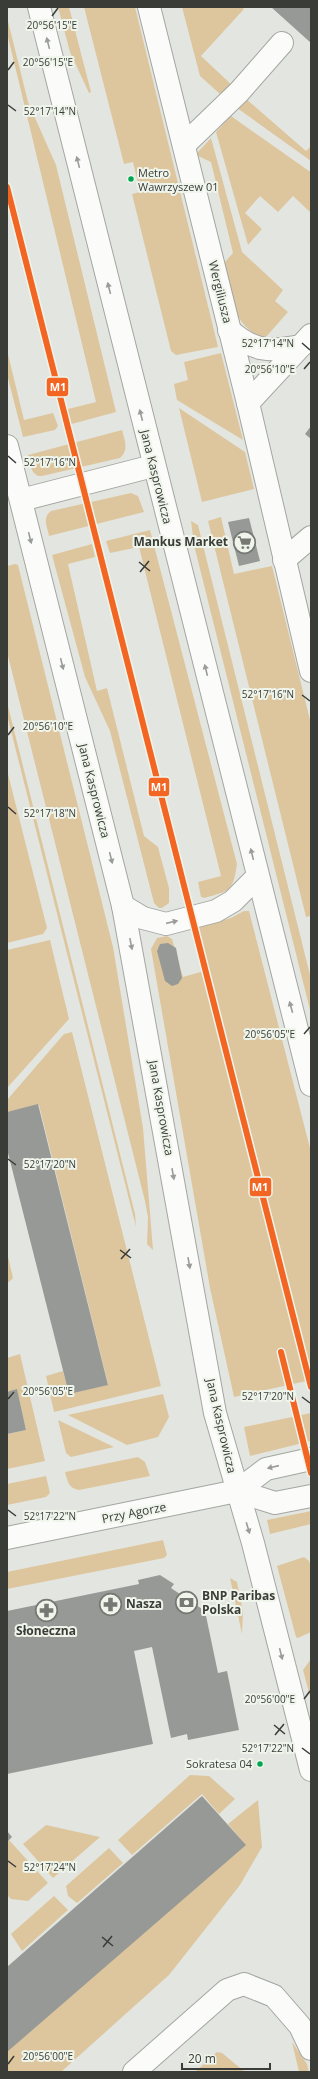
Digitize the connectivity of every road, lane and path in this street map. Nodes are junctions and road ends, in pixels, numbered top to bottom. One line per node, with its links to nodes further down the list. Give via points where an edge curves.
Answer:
1 (39, 7): 9 (main road, Jana Kasprowicza, one-way to 1)
2 (149, 7): 4 (main road, Wergiliusza)
3 (282, 43): 4 (main road, via 239,92)
4 (184, 144): 5 (main road, Wergiliusza)
5 (229, 330): 6 (main road, via 241,341 266,350 281,350); 7 (main road, Wergiliusza)
6 (306, 340): 7 (main road)
7 (248, 403): 12 (main road, Wergiliusza)
8 (7, 446): 10 (main road, Jana Kasprowicza)
9 (153, 466): 10 (main road); 14 (main road, Jana Kasprowicza, one-way to 9)
10 (14, 501): 15 (main road, Jana Kasprowicza, one-way to 15)
11 (311, 538): 12 (main road)
12 (284, 560): 13 (main road, Wergiliusza)
13 (311, 671)
14 (258, 877): 15 (main road, one-way to 14, via 143,918 166,924 216,911 234,901); 16 (main road, Jana Kasprowicza, one-way to 14)
15 (123, 906): 18 (main road, Jana Kasprowicza, one-way to 18, via 215,1412)
16 (311, 1085)
17 (311, 1458): 18 (main road, one-way to 18, via 266,1468)
18 (237, 1491): 19 (main road, via 275,1503); 20 (main road, Przy Agorze); 21 (main road, Jana Kasprowicza, one-way to 21)
19 (311, 1496)
20 (7, 1538)
21 (311, 1770)
22 (311, 2049): 23 (main road, via 300,2026 274,1996 244,1984 227,1990)
23 (134, 2072)

